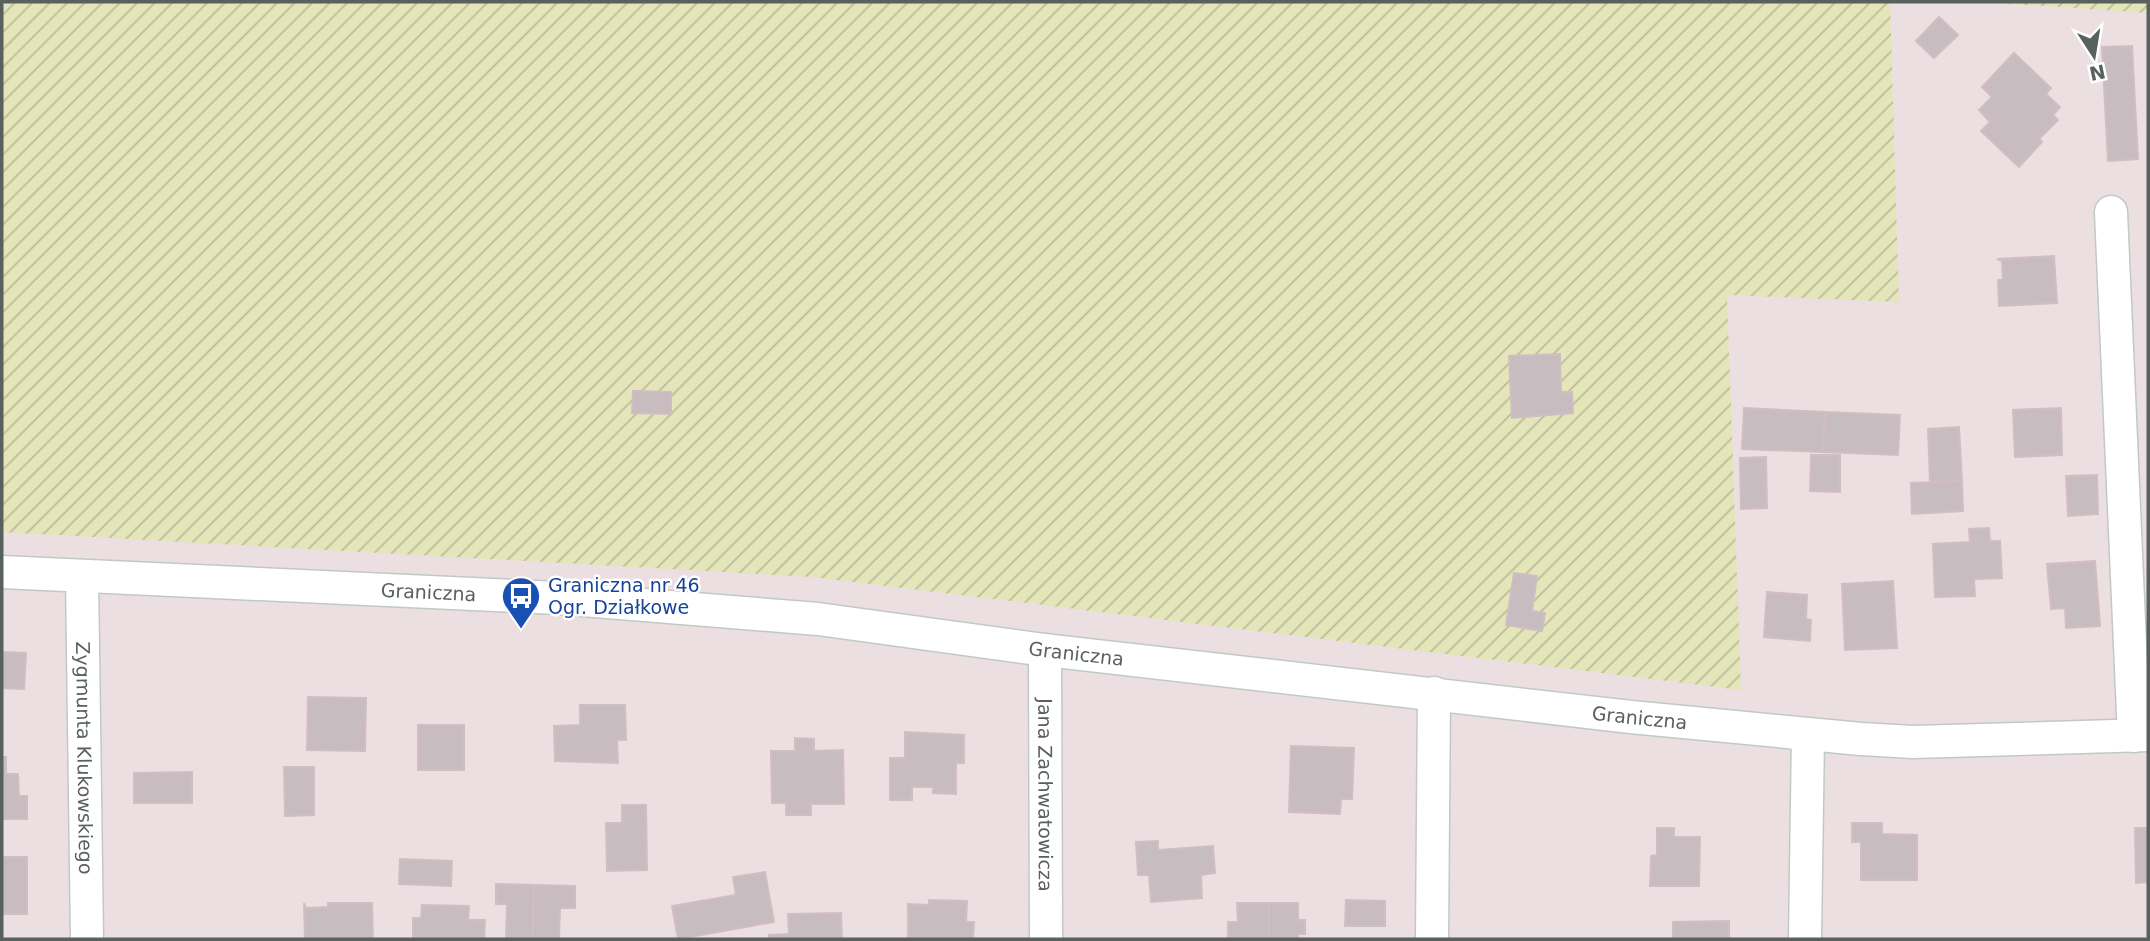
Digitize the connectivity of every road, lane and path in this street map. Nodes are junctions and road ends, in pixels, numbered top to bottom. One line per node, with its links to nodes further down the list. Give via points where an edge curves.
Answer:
1 (2111, 212): 7 (street)
2 (2, 572): 3 (street, Graniczna)
3 (82, 576): 4 (street, Graniczna, via 558,598 818,619); 8 (street, Zygmunta Klukowskiego)
4 (1045, 650): 5 (street, Graniczna); 9 (street, Jana Zachwatowicza)
5 (1434, 694): 6 (street, Graniczna); 10 (street)
6 (1808, 735): 7 (street, Graniczna, via 1913,742); 11 (street)
7 (2141, 735)
8 (87, 939)
9 (1046, 939)
10 (1432, 939)
11 (1805, 939)

